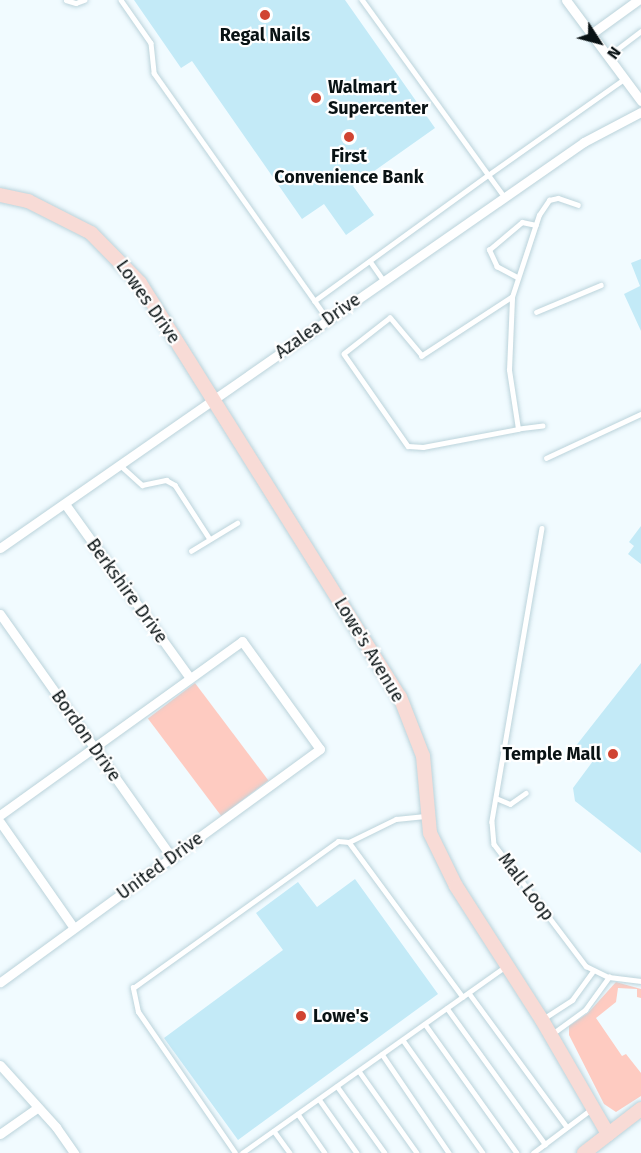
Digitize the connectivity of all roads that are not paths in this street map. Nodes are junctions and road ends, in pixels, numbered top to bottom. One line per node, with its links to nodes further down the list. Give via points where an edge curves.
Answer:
1 (66, 0): 2 (lane)
2 (84, 0)
3 (121, 0): 23 (lane, via 151,43 154,73)
4 (362, 0): 13 (lane)
5 (566, 0): 7 (street)
6 (638, 0): 7 (street)
7 (591, 34): 9 (street)
8 (640, 34): 9 (lane)
9 (607, 57): 10 (street)
10 (624, 80): 11 (street); 13 (lane)
11 (641, 101)
12 (641, 112): 15 (street, Azalea Drive, via 584,142)
13 (488, 175): 15 (lane); 18 (lane)
14 (0, 195): 26 (street, Lowes Drive, via 28,201 62,216 91,233 116,256 140,283)
15 (504, 198): 20 (street, Azalea Drive)
16 (578, 205): 17 (lane, via 558,198 549,200)
17 (536, 225): 19 (lane); 19 (lane, via 522,222 489,250 497,267)
18 (370, 261): 20 (lane); 23 (lane)
19 (518, 278): 22 (lane)
20 (384, 281): 25 (street, Azalea Drive)
21 (601, 285): 24 (lane)
22 (512, 297): 29 (lane, via 509,370); 29 (lane, via 422,356 390,318 344,354 408,446 423,447)
23 (314, 301): 25 (lane)
24 (536, 312)
25 (328, 320): 26 (street, Azalea Drive)
26 (214, 399): 31 (street, Azalea Drive); 44 (street, Lowe's Avenue, via 400,697 423,756)
27 (641, 414): 30 (lane)
28 (543, 426): 29 (lane)
29 (518, 429)
30 (546, 458)
31 (120, 465): 32 (street, Azalea Drive); 35 (lane, via 142,485 166,480 175,485)
32 (65, 504): 36 (street, Azalea Drive); 39 (street, Berkshire Drive)
33 (237, 522): 35 (lane)
34 (542, 528): 42 (lane, Mall Loop)
35 (210, 539): 37 (lane)
36 (0, 548)
37 (191, 551)
38 (0, 614): 40 (street, Bordon Drive)
39 (190, 678): 40 (street); 47 (street, United Drive, via 242,641 320,749)
40 (94, 748): 43 (street); 47 (street, Bordon Drive)
41 (526, 793): 42 (lane, via 510,804)
42 (496, 798): 50 (lane, Mall Loop, via 494,844)
43 (0, 815)
44 (429, 816): 46 (lane, via 396,819); 49 (street, Lowe's Avenue, via 430,833 456,886)
45 (0, 822): 48 (street)
46 (350, 842): 55 (lane); 77 (lane, via 338,841 133,988 138,1012)
47 (172, 858): 48 (street, United Drive)
48 (74, 928): 53 (street, United Drive)
49 (505, 967): 54 (lane); 57 (street, Lowe's Avenue)
50 (592, 972): 51 (lane); 57 (lane, via 573,1000)
51 (609, 977): 52 (lane); 59 (lane, via 585,1010)
52 (641, 981)
53 (0, 982)
54 (469, 993): 55 (lane); 70 (lane)
55 (463, 997): 56 (lane)
56 (447, 1008): 58 (lane); 74 (lane)
57 (542, 1020): 59 (street, Lowe's Avenue)
58 (425, 1024): 60 (lane); 86 (lane)
59 (550, 1035): 67 (street, Lowe's Avenue)
60 (403, 1040): 61 (lane); 85 (lane)
61 (382, 1054): 63 (lane); 84 (lane)
62 (0, 1065): 66 (street)
63 (359, 1071): 64 (lane); 83 (lane)
64 (337, 1086): 65 (lane); 82 (lane)
65 (319, 1099): 69 (lane); 81 (lane)
66 (37, 1108): 72 (street); 76 (street)
67 (592, 1108): 70 (lane); 73 (street, Lowe's Avenue)
68 (641, 1109): 73 (street)
69 (298, 1114): 71 (lane); 80 (lane)
70 (567, 1127): 74 (lane)
71 (274, 1131): 75 (lane); 79 (lane)
72 (0, 1134)
73 (608, 1134): 88 (street)
74 (545, 1144): 87 (lane)
75 (251, 1151): 78 (lane)
76 (74, 1153)
77 (235, 1153)
78 (242, 1153)
79 (290, 1153)
80 (325, 1153)
81 (357, 1153)
82 (386, 1153)
83 (417, 1153)
84 (449, 1153)
85 (483, 1153)
86 (517, 1153)
87 (533, 1153)
88 (584, 1153)

